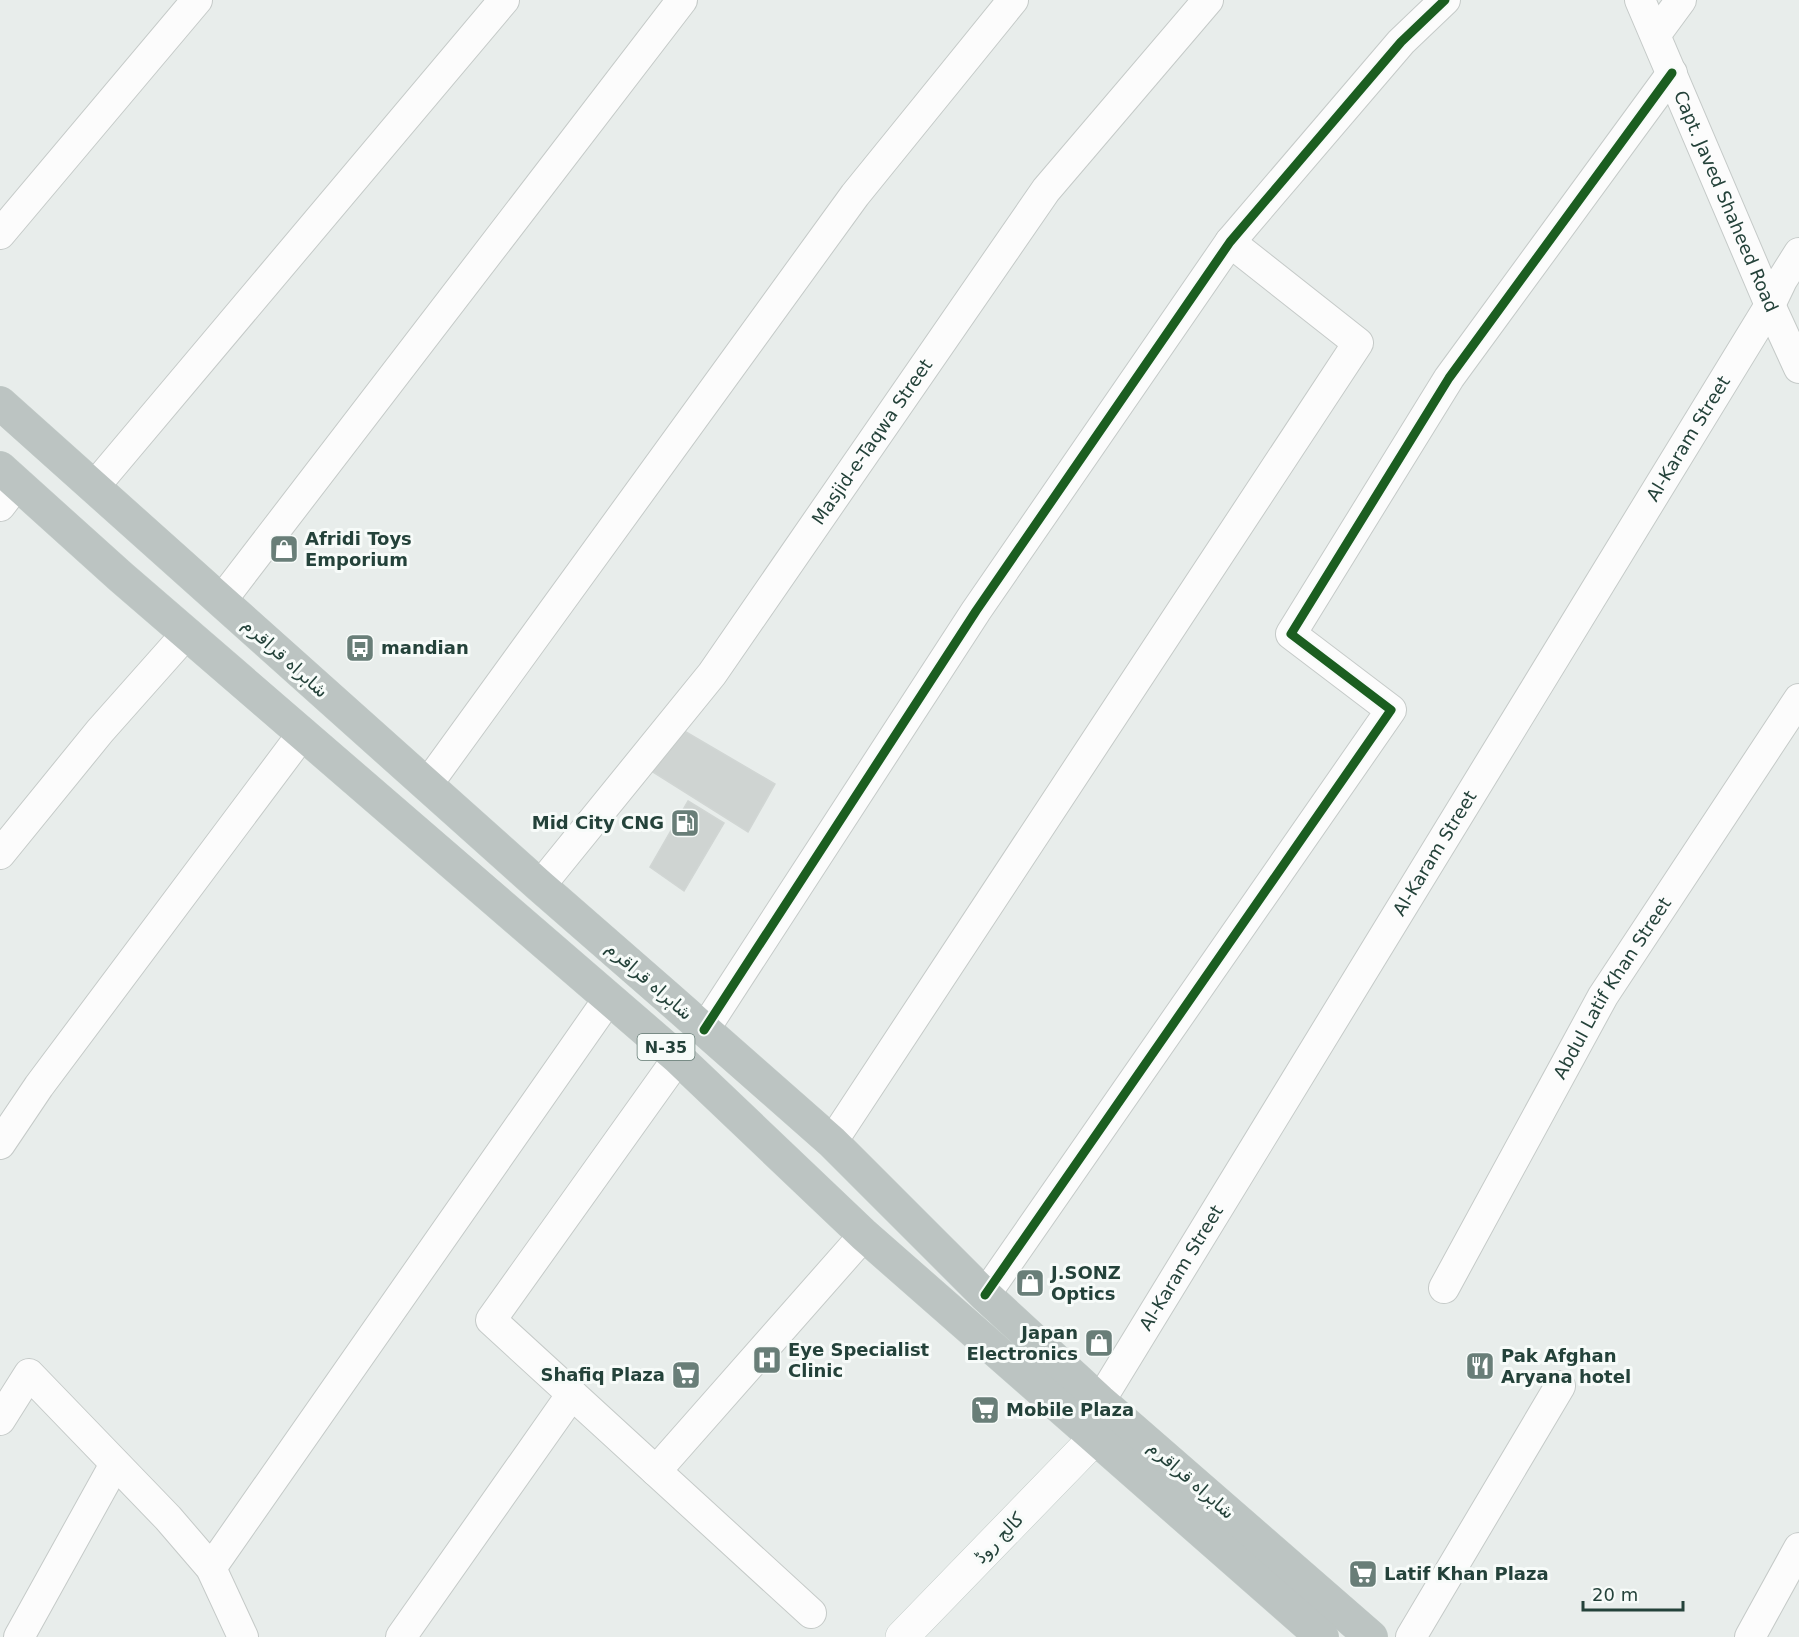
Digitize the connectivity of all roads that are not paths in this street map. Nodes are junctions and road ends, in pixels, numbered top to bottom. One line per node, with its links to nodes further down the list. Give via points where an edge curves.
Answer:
1 (197, 0): 11 (street)
2 (504, 0): 18 (street)
3 (682, 0): 19 (street)
4 (1013, 0): 23 (street, via 855,195)
5 (1208, 0): 25 (street, Masjid-e-Taqwa Street, via 1046,190 712,674)
6 (1445, 0): 12 (street, via 1401,42)
7 (1640, 0): 9 (street, Capt. Javed Shaheed Road)
8 (1681, 0): 9 (street)
9 (1656, 34): 10 (street, Capt. Javed Shaheed Road)
10 (1672, 73): 14 (street, Capt. Javed Shaheed Road); 33 (street, via 1449,378 1291,634 1391,710)
11 (0, 234)
12 (1230, 242): 27 (street, via 976,611); 29 (street, via 1358,343)
13 (1799, 253): 14 (street, Al-Karam Street)
14 (1770, 304): 15 (street, Capt. Javed Shaheed Road); 36 (street, Al-Karam Street)
15 (1799, 368)
16 (0, 403): 18 (highway, شاہراہ قراقرم / N-35)
17 (6, 486): 20 (highway, شاہراہ قراقرم / N-35)
18 (94, 487): 19 (highway, شاہراہ قراقرم / N-35)
19 (221, 601): 23 (highway, شاہراہ قراقرم / N-35)
20 (187, 633): 22 (highway, شاہراہ قراقرم / N-35); 24 (street, via 100,730)
21 (1799, 699): 32 (street, Abdul Latif Khan Street, via 1603,996)
22 (303, 733): 26 (highway, شاہراہ قراقرم / N-35); 30 (street, via 39,1086)
23 (427, 785): 25 (highway, شاہراہ قراقرم / N-35)
24 (0, 854)
25 (540, 886): 27 (highway, شاہراہ قراقرم / N-35)
26 (609, 998): 28 (highway, شاہراہ قراقرم / N-35); 42 (street)
27 (704, 1030): 29 (highway, شاہراہ قراقرم / N-35)
28 (678, 1058): 31 (highway, شاہراہ قراقرم / N-35); 35 (street, via 491,1320)
29 (832, 1142): 33 (highway, شاہراہ قراقرم / N-35)
30 (0, 1144)
31 (864, 1235): 38 (highway, شاہراہ قراقرم / N-35); 40 (street)
32 (1444, 1288)
33 (985, 1295): 36 (highway, شاہراہ قراقرم / N-35)
34 (1560, 1386): 50 (street)
35 (572, 1394): 40 (street); 46 (street)
36 (1100, 1401): 49 (highway, شاہراہ قراقرم / N-35)
37 (0, 1420): 39 (street, via 29,1374)
38 (1095, 1438): 47 (main road, کالج روڈ); 48 (highway, شاہراہ قراقرم / N-35)
39 (115, 1464): 42 (street); 44 (street)
40 (656, 1471): 43 (street)
41 (1799, 1548): 51 (street)
42 (211, 1568): 45 (street)
43 (811, 1612)
44 (19, 1637)
45 (243, 1637)
46 (401, 1637)
47 (902, 1637)
48 (1322, 1637)
49 (1371, 1637)
50 (1412, 1637)
51 (1750, 1637)

